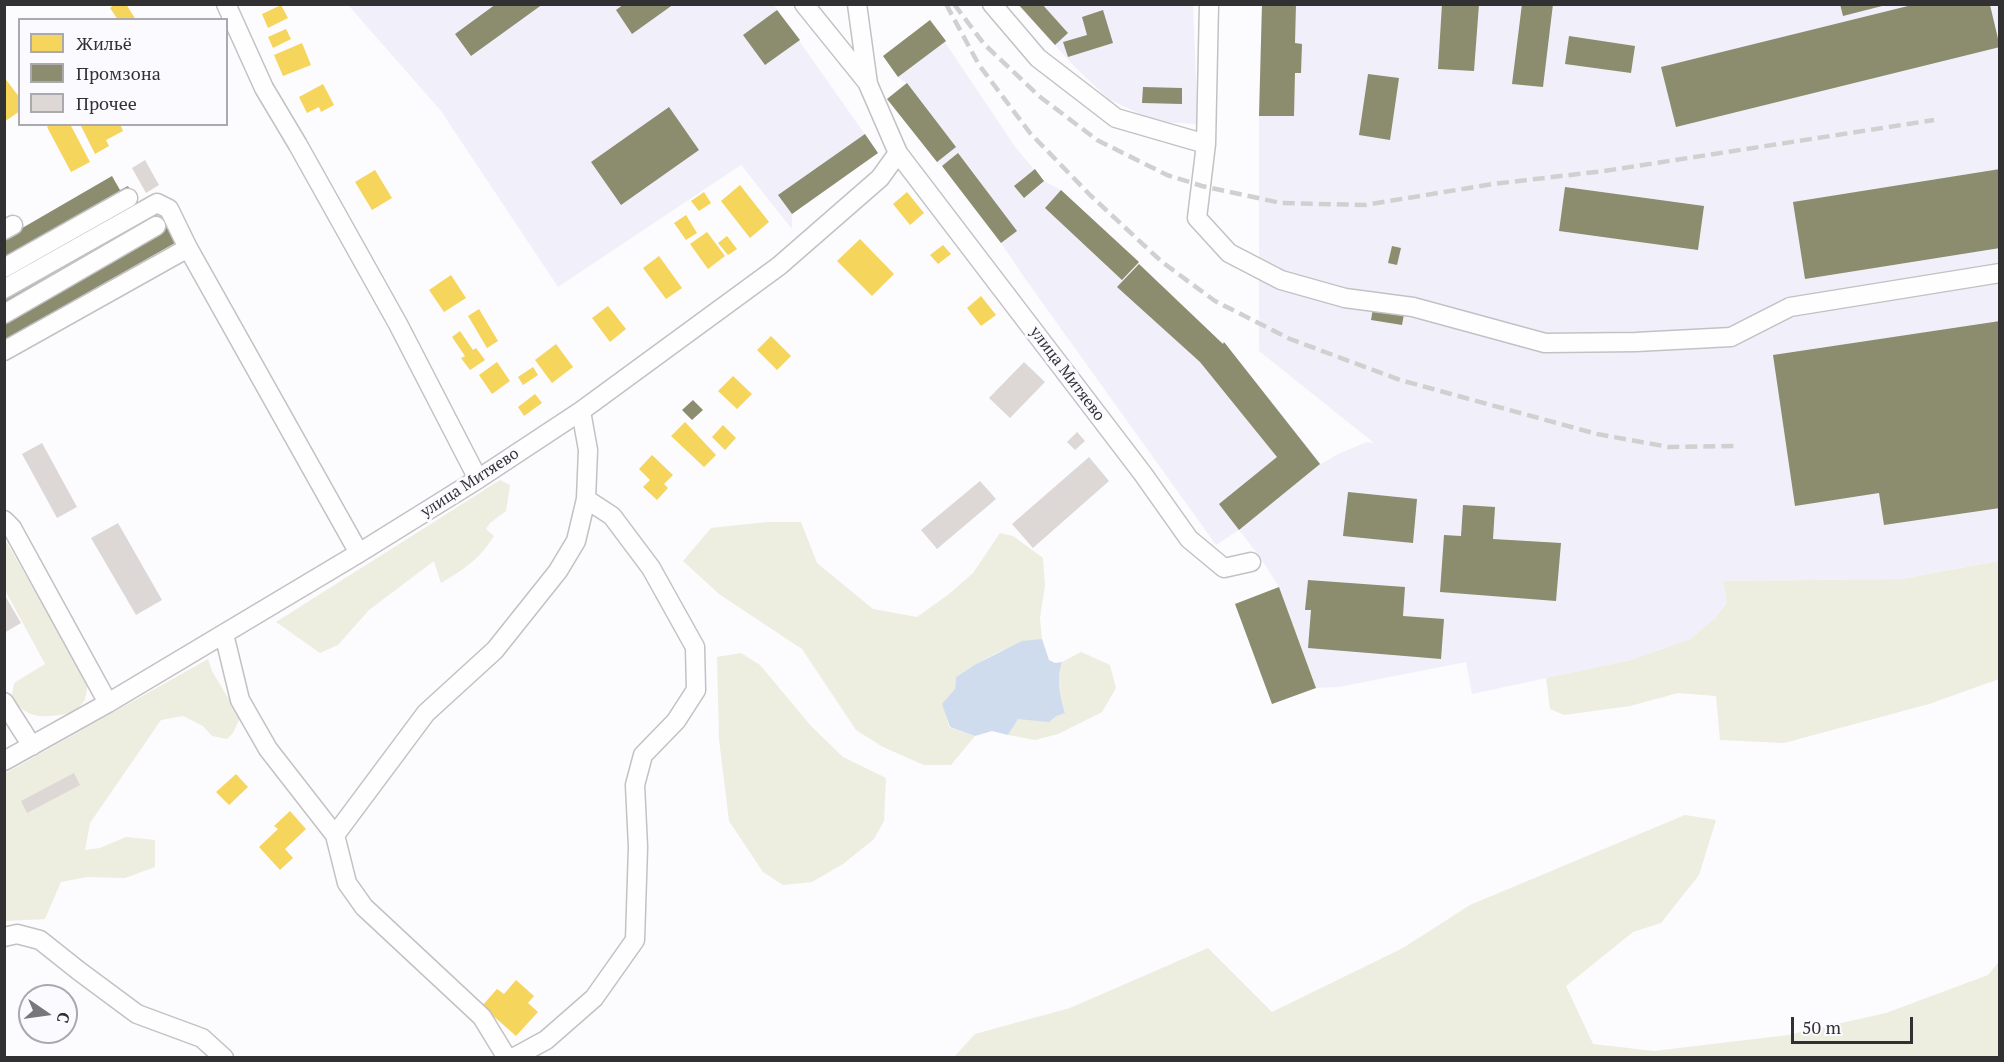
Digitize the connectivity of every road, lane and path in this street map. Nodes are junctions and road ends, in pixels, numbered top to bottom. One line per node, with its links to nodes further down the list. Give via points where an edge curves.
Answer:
1 (226, 4): 18 (street, via 264,88 398,324)
2 (804, 4): 6 (street)
3 (857, 4): 6 (street, улица Митяево)
4 (992, 4): 7 (street, via 1038,58 1116,118)
5 (1209, 4): 7 (street)
6 (868, 84): 8 (street, улица Митяево)
7 (1206, 144): 13 (street, via 1197,218 1229,253 1281,280 1345,298 1413,307 1545,343 1731,337 1790,307)
8 (898, 153): 17 (street, улица Митяево, via 880,178 779,266); 22 (street, улица Митяево, via 1189,539 1224,568)
9 (128, 198): 12 (street)
10 (156, 226): 15 (street)
11 (188, 248): 14 (street, via 169,209 157,203); 16 (street); 21 (street)
12 (4, 268)
13 (2000, 273)
14 (4, 288)
15 (4, 314)
16 (4, 351)
17 (581, 411): 18 (street, улица Митяево); 19 (street, via 588,450)
18 (478, 479): 21 (street, улица Митяево)
19 (586, 499): 28 (street, via 576,541 558,571 495,650 426,713); 32 (street, via 612,516 651,568 695,647 696,690 676,721 644,755 635,785 635,940 594,998 546,1040)
20 (4, 520): 25 (street, via 12,528)
21 (359, 553): 23 (street, улица Митяево)
22 (1251, 562)
23 (224, 634): 25 (street, улица Митяево); 28 (street, via 240,700 268,749)
24 (4, 702): 26 (street)
25 (108, 703): 26 (street, улица Митяево)
26 (32, 746): 27 (street, улица Митяево)
27 (4, 761)
28 (335, 835): 31 (street, via 347,883 364,907 482,1017)
29 (4, 937): 30 (street, via 17,934 40,940 137,1014 202,1038)
30 (224, 1058)
31 (507, 1058)
32 (513, 1058)

